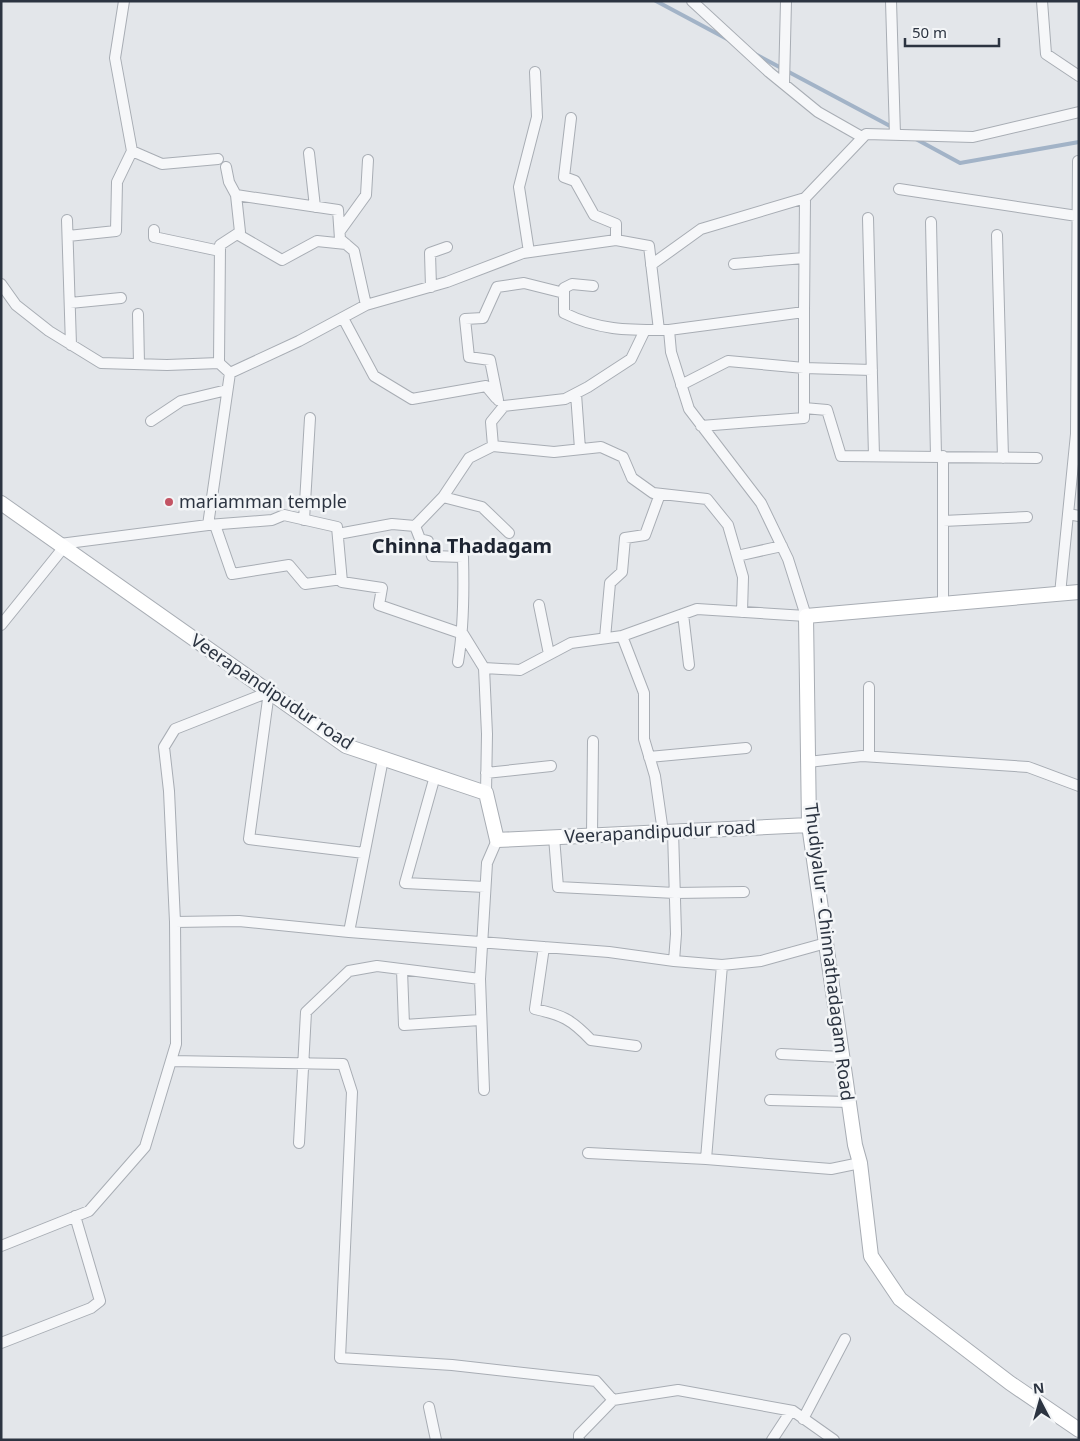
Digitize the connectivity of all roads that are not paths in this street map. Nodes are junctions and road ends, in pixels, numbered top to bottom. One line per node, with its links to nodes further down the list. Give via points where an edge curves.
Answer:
1 (124, 1): 13 (street, via 115,58)
2 (692, 1): 8 (street)
3 (786, 1): 8 (street)
4 (890, 1): 11 (street)
5 (1042, 1): 7 (street, via 1046,54)
6 (535, 72): 37 (street, via 537,117 519,187)
7 (1079, 76)
8 (784, 84): 12 (street, via 818,112)
9 (1079, 112): 11 (street, via 973,138)
10 (572, 118): 32 (street, via 564,177 575,181 594,215 616,224)
11 (895, 134): 12 (street, via 866,134)
12 (862, 137): 21 (street)
13 (132, 151): 15 (street, via 162,164); 31 (street, via 117,182 116,231)
14 (309, 153): 22 (street)
15 (218, 159)
16 (368, 160): 28 (street, via 366,195)
17 (1078, 161): 23 (street)
18 (226, 167): 20 (street)
19 (898, 189): 23 (street)
20 (236, 195): 22 (street); 29 (street, via 240,232)
21 (805, 198): 38 (street); 40 (street, via 701,228)
22 (315, 206): 28 (street, via 338,210)
23 (1077, 216): 34 (street)
24 (868, 218): 58 (street)
25 (68, 220): 31 (street)
26 (931, 222): 72 (street)
27 (154, 230): 36 (street, via 154,238)
28 (340, 231): 33 (street, via 340,239)
29 (237, 234): 33 (street, via 282,260 317,241); 36 (street, via 220,245)
30 (997, 235): 73 (street)
31 (68, 236): 46 (street)
32 (616, 240): 37 (street); 40 (street, via 649,246)
33 (346, 244): 47 (street, via 354,251)
34 (1077, 244): 50 (street)
35 (447, 247): 43 (street, via 430,253)
36 (220, 250): 55 (street)
37 (529, 252): 43 (street)
38 (804, 258): 39 (street); 48 (street)
39 (734, 264)
40 (651, 265): 53 (street)
41 (1, 284): 54 (street, via 16,305)
42 (593, 286): 44 (street, via 572,284 564,288)
43 (431, 287): 47 (street)
44 (564, 292): 52 (street, via 564,312 584,323 605,328); 63 (street, via 524,283 497,287 483,318 465,319 469,357 490,360)
45 (121, 298): 46 (street)
46 (70, 303): 54 (street)
47 (366, 306): 51 (street)
48 (804, 312): 53 (street); 57 (street)
49 (138, 314): 56 (street)
50 (1077, 314): 69 (street)
51 (343, 318): 59 (street); 63 (street, via 374,376 412,399 486,386)
52 (645, 330): 53 (street); 62 (street, via 631,359)
53 (664, 330): 60 (street)
54 (71, 344): 56 (street, via 101,363)
55 (219, 363): 56 (street); 59 (street)
56 (139, 364)
57 (804, 368): 58 (street); 60 (street, via 728,361); 64 (street)
58 (872, 370): 71 (street)
59 (230, 373): 61 (street)
60 (681, 385): 67 (street, via 688,409)
61 (227, 390): 66 (street, via 181,400); 82 (street)
62 (576, 394): 63 (street, via 565,399); 70 (street)
63 (501, 403): 68 (street, via 491,422)
64 (804, 408): 67 (street, via 804,418); 71 (street, via 827,410 841,456)
65 (310, 418): 80 (street)
66 (151, 421)
67 (701, 426): 87 (street, via 762,503)
68 (493, 446): 70 (street, via 554,452); 76 (street, via 469,458)
69 (1077, 448): 78 (street)
70 (580, 449): 75 (street, via 601,447 624,458 632,478 653,493)
71 (874, 456): 72 (street)
72 (940, 456): 73 (street); 81 (street)
73 (1002, 458): 74 (street)
74 (1037, 458)
75 (660, 494): 88 (street, via 708,499 728,525); 100 (street, via 645,535 625,538 622,572 610,583)
76 (443, 497): 83 (street); 85 (street, via 482,507)
77 (1, 503): 86 (main road, Veerapandipudur road)
78 (1073, 515): 91 (street)
79 (1027, 516): 81 (street)
80 (304, 520): 82 (street, via 284,516); 84 (street, via 337,527)
81 (943, 521): 92 (street)
82 (212, 525): 86 (street); 89 (street, via 232,574 290,565 305,584)
83 (415, 526): 84 (street, via 392,524); 98 (street, via 420,539 428,541 432,556 463,558)
84 (338, 534): 89 (street)
85 (509, 534)
86 (62, 545): 97 (street); 106 (main road, Veerapandipudur road)
87 (782, 546): 88 (street); 96 (street)
88 (737, 556): 94 (street, via 743,578)
89 (342, 579): 98 (street, via 342,582 382,588 379,605)
90 (1079, 592): 91 (main road)
91 (1060, 594): 92 (main road)
92 (943, 604): 96 (main road)
93 (539, 605): 101 (street)
94 (742, 612): 95 (street, via 697,609); 96 (street)
95 (683, 614): 99 (street); 103 (street)
96 (806, 616): 112 (main road, Thudiyalur - Chinnathadagam Road)
97 (1, 625)
98 (463, 634): 102 (street); 104 (street)
99 (622, 636): 100 (street); 110 (street, via 644,693 644,739)
100 (605, 638): 101 (street, via 571,643)
101 (550, 654): 104 (street, via 520,670)
102 (458, 662)
103 (689, 666)
104 (484, 668): 114 (street)
105 (869, 687): 109 (street)
106 (269, 692): 111 (main road, Veerapandipudur road, via 346,746); 123 (street, via 249,839); 127 (street, via 175,729 164,747)
107 (593, 741): 120 (street)
108 (746, 748): 110 (street)
109 (869, 756): 112 (street); 116 (street, via 1028,767)
110 (649, 757): 119 (street)
111 (383, 758): 115 (main road, Veerapandipudur road); 123 (street)
112 (808, 762): 118 (main road, Thudiyalur - Chinnathadagam Road)
113 (551, 766): 114 (street)
114 (486, 773): 117 (street)
115 (435, 776): 117 (main road, Veerapandipudur road); 124 (street, via 405,883)
116 (1079, 786)
117 (486, 793): 122 (main road)
118 (810, 825): 119 (main road, Veerapandipudur road); 130 (main road, Thudiyalur - Chinnathadagam Road)
119 (668, 832): 120 (main road, Veerapandipudur road); 126 (street)
120 (592, 835): 121 (main road, Veerapandipudur road)
121 (554, 837): 122 (main road, Veerapandipudur road); 126 (street, via 558,887)
122 (497, 840): 124 (street, via 487,864)
123 (364, 853): 128 (street)
124 (485, 887): 129 (street)
125 (744, 892): 126 (street)
126 (675, 893): 132 (street)
127 (175, 922): 128 (street, via 239,921); 140 (street, via 176,1044)
128 (349, 932): 129 (street)
129 (482, 943): 131 (street); 135 (street)
130 (826, 943): 133 (street, via 761,961); 139 (main road, Thudiyalur - Chinnathadagam Road)
131 (544, 947): 132 (street); 137 (street, via 534,1008 564,1016 591,1040)
132 (674, 961): 133 (street)
133 (722, 965): 147 (street)
134 (402, 970): 135 (street); 136 (street, via 404,1025); 141 (street, via 376,966 350,971 306,1012)
135 (480, 980): 136 (street)
136 (480, 1020): 142 (street)
137 (636, 1046)
138 (781, 1054): 139 (street)
139 (842, 1057): 144 (main road, Thudiyalur - Chinnathadagam Road)
140 (171, 1060): 141 (street); 149 (street, via 145,1147 89,1211)
141 (303, 1063): 145 (street); 153 (street, via 343,1064 352,1092 340,1358 452,1365 596,1381)
142 (484, 1090)
143 (770, 1100): 144 (street)
144 (849, 1102): 148 (main road, Thudiyalur - Chinnathadagam Road)
145 (299, 1143)
146 (588, 1153): 147 (street)
147 (706, 1159): 148 (street, via 831,1168)
148 (860, 1163): 157 (main road, Thudiyalur - Chinnathadagam Road, via 871,1256 900,1299 1010,1383)
149 (76, 1216): 150 (street); 152 (street, via 100,1301 91,1308)
150 (1, 1246)
151 (845, 1339): 156 (street)
152 (1, 1343)
153 (613, 1400): 155 (street, via 678,1390); 159 (street, via 579,1435)
154 (429, 1407): 158 (street)
155 (791, 1411): 156 (street); 160 (street)
156 (803, 1419): 161 (street)
157 (1079, 1430)
158 (436, 1440)
159 (579, 1440)
160 (772, 1440)
161 (834, 1440)

